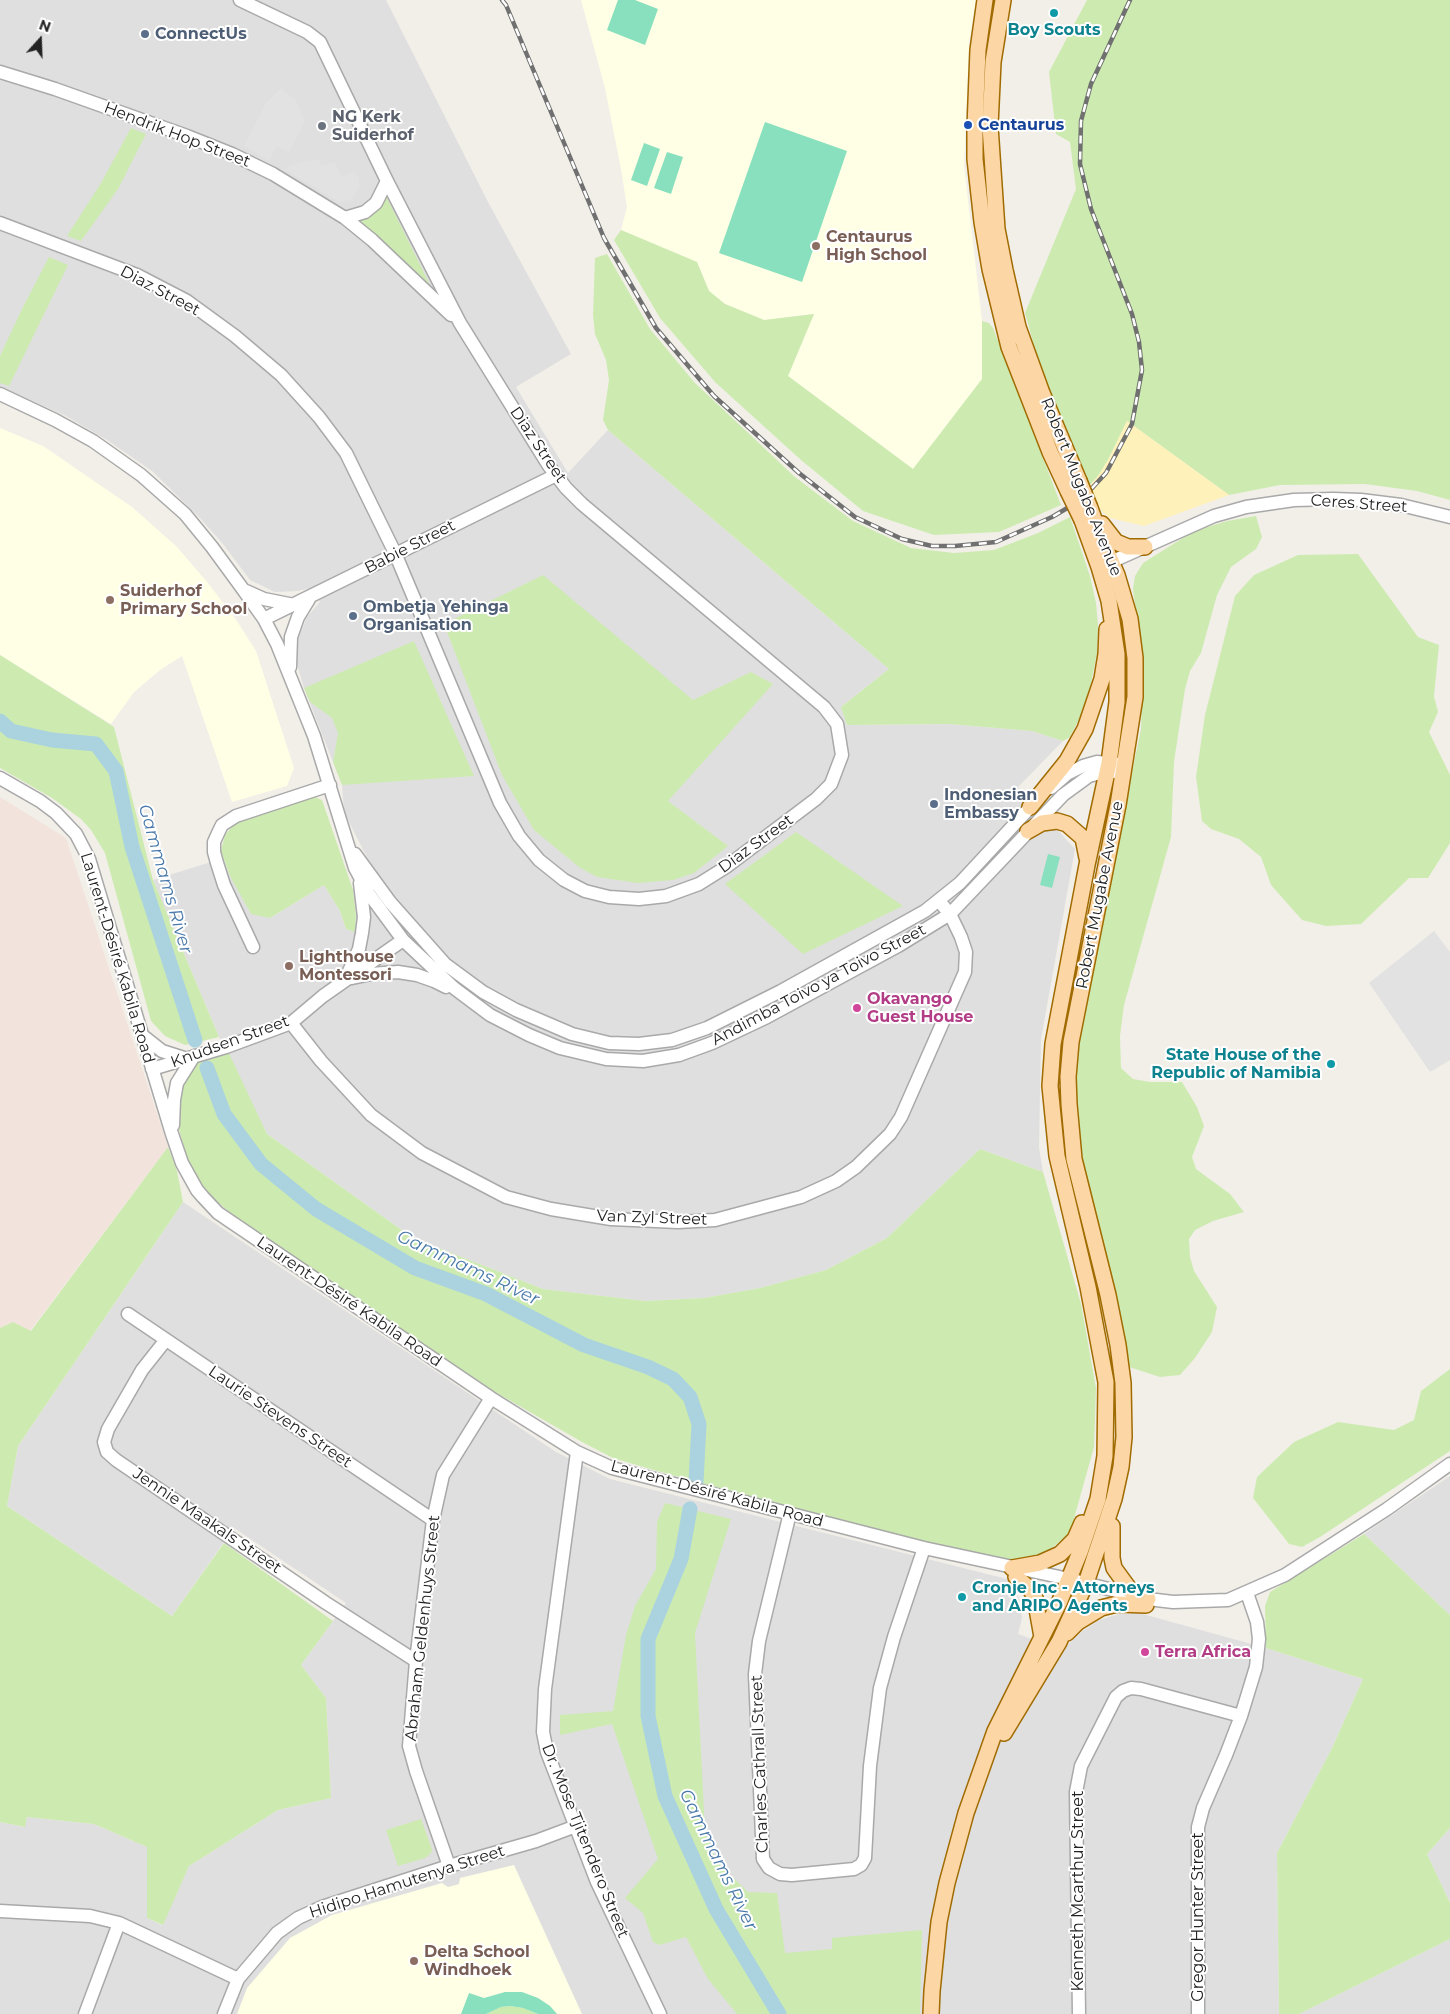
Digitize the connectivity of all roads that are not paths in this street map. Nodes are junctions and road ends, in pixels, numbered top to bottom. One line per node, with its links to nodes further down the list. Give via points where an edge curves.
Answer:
1 (240, 0): 5 (street, Diaz Street, via 307,32 320,42)
2 (985, 0): 11 (main road, Robert Mugabe Avenue, via 978,50 975,151 990,269 1009,347 1050,452)
3 (1003, 0): 11 (main road, Robert Mugabe Avenue, via 993,62 990,126 997,229 1018,327)
4 (0, 72): 6 (street, Hendrik Hop Street, via 232,154 273,174)
5 (387, 181): 6 (street, via 376,203 365,212); 8 (street, Diaz Street)
6 (345, 218): 8 (street, Hendrik Hop Street, via 395,260)
7 (0, 223): 15 (street, Diaz Street, via 137,275 187,302 236,336 281,375 320,417 346,453)
8 (460, 323): 10 (street, Diaz Street)
9 (0, 394): 17 (street, Andimba Toivo ya Toivo Street, via 74,430 142,475 184,514)
10 (556, 475): 15 (street, Babie Street); 15 (street, Diaz Street, via 582,504 824,707 837,724 842,755 831,784 771,834 699,884 666,896 639,899 609,897 585,891 564,880 539,860 519,836 500,803)
11 (1073, 486): 12 (main road, Robert Mugabe Avenue, bridge)
12 (1088, 513): 14 (main road, via 1116,542 1128,547); 16 (main road, Robert Mugabe Avenue)
13 (1450, 516): 14 (street, Ceres Street, via 1361,500 1294,500 1214,516)
14 (1145, 547): 16 (street, Ceres Street)
15 (395, 553): 18 (street, Babie Street)
16 (1105, 564): 19 (main road, Robert Mugabe Avenue); 23 (main road, Robert Mugabe Avenue, via 1124,595 1135,658 1135,697)
17 (242, 588): 20 (street, via 264,599); 21 (street, Andimba Toivo ya Toivo Street)
18 (311, 597): 20 (street, Babie Street); 22 (street, via 291,636)
19 (1109, 601): 23 (main road, Robert Mugabe Avenue, via 1118,677); 26 (main road, via 1104,667 1091,714 1067,761)
20 (296, 605): 21 (street, Babie Street)
21 (264, 620): 22 (street, Andimba Toivo ya Toivo Street)
22 (290, 673): 25 (street, Andimba Toivo ya Toivo Street)
23 (1116, 768): 26 (street, Andimba Toivo ya Toivo Street, via 1089,764 1076,769); 27 (street, Andimba Toivo ya Toivo Street, via 1079,781); 29 (main road, Robert Mugabe Avenue); 50 (main road, Robert Mugabe Avenue, via 1118,805 1071,1042 1068,1077 1074,1159 1118,1345 1124,1437)
24 (0, 778): 40 (street, Laurent-Désiré Kabila Road, via 46,805 76,834 89,859)
25 (330, 785): 28 (street, Andimba Toivo ya Toivo Street); 35 (street, via 236,816 222,825 219,831 214,842 217,863)
26 (1030, 807): 31 (street, Andimba Toivo ya Toivo Street)
27 (1028, 831): 29 (main road, via 1042,823 1057,821 1067,824 1083,838); 33 (street, Andimba Toivo ya Toivo Street)
28 (347, 842): 30 (street, Andimba Toivo ya Toivo Street); 32 (street, Andimba Toivo ya Toivo Street)
29 (1087, 865): 48 (main road, Robert Mugabe Avenue, via 1052,1044 1050,1086 1057,1156 1088,1287 1106,1382)
30 (359, 879): 34 (street, Andimba Toivo ya Toivo Street); 37 (street, via 364,917 362,932 359,949)
31 (939, 901): 33 (street, Van Zyl Street); 36 (street, Andimba Toivo ya Toivo Street, via 894,930 781,991 707,1028 672,1040 609,1043 572,1034 483,992)
32 (390, 902): 34 (street, Andimba Toivo ya Toivo Street, via 402,926); 36 (street, Andimba Toivo ya Toivo Street)
33 (950, 914): 38 (street, Andimba Toivo ya Toivo Street, via 767,1017 679,1055 643,1061 582,1054 529,1035); 39 (street, Van Zyl Street, via 966,952 965,972 901,1117 890,1134 856,1167 836,1181 801,1197 715,1220 611,1219 551,1209 506,1197 422,1154 371,1115)
34 (403, 940): 36 (street, Andimba Toivo ya Toivo Street, via 415,942); 37 (street, Knudsen Street); 38 (street, Andimba Toivo ya Toivo Street, via 454,988)
35 (253, 947)
36 (445, 964)
37 (345, 980): 38 (street, via 398,972 417,975 434,981); 39 (street, Knudsen Street)
38 (490, 1015)
39 (291, 1023): 41 (street, Knudsen Street)
40 (143, 1036): 41 (street, via 166,1053); 42 (street, Laurent-Désiré Kabila Road)
41 (189, 1057): 42 (street, Knudsen Street); 43 (street, via 177,1083)
42 (152, 1069): 43 (street, Laurent-Désiré Kabila Road)
43 (172, 1134): 46 (street, Laurent-Désiré Kabila Road, via 182,1163 197,1190 218,1212)
44 (128, 1314): 45 (street, Laurie Stevens Street)
45 (166, 1340): 52 (street, Laurie Stevens Street); 61 (street, Jennie Maakals Street, via 142,1370 112,1422 104,1442 108,1452 326,1603)
46 (491, 1398): 47 (street, Laurent-Désiré Kabila Road); 52 (street, Abraham Geldenhuys Street, via 443,1475)
47 (577, 1452): 51 (street, Laurent-Désiré Kabila Road, via 612,1468); 64 (street, Dr. Mose Tjitendero Street, via 542,1732)
48 (1105, 1456): 54 (main road, via 1088,1508 1068,1548 1045,1561); 55 (main road, Robert Mugabe Avenue, via 1090,1527)
49 (1450, 1464): 57 (street, Laurent-Désiré Kabila Road, via 1329,1548 1285,1575)
50 (1114, 1499): 56 (main road, Robert Mugabe Avenue); 58 (main road, via 1111,1539 1114,1568 1130,1590)
51 (790, 1513): 53 (street, Laurent-Désiré Kabila Road); 53 (street, Charles Cathrall Street, via 759,1641 755,1674 763,1859 780,1874 854,1868 865,1858 870,1766 880,1688)
52 (433, 1520): 61 (street, Abraham Geldenhuys Street)
53 (924, 1548): 54 (street, Laurent-Désiré Kabila Road, via 969,1556)
54 (1014, 1572): 55 (street, Laurent-Désiré Kabila Road); 59 (main road, via 1035,1598)
55 (1068, 1582): 56 (street, Laurent-Désiré Kabila Road); 59 (main road, Robert Mugabe Avenue)
56 (1085, 1586): 58 (street, Laurent-Désiré Kabila Road); 60 (main road, Robert Mugabe Avenue)
57 (1247, 1593): 58 (street, Laurent-Désiré Kabila Road, via 1228,1600); 62 (street, Gregor Hunter Street, via 1259,1639 1256,1667)
58 (1147, 1602): 60 (main road, via 1101,1608 1078,1622)
59 (1042, 1637): 63 (main road, Robert Mugabe Avenue, via 995,1731)
60 (1060, 1642): 63 (main road, Robert Mugabe Avenue)
61 (416, 1661): 65 (street, Abraham Geldenhuys Street, via 409,1746)
62 (1241, 1716): 73 (street, Kenneth Mcarthur Street, via 1131,1688 1116,1697 1082,1766 1076,1792); 74 (street, Gregor Hunter Street, via 1198,1827)
63 (979, 1775): 72 (main road, Robert Mugabe Avenue, via 958,1841 939,1922)
64 (576, 1826): 65 (street, Hidipo Hamutenya Street); 71 (street, Dr. Mose Tjitendero Street, via 616,1925)
65 (449, 1866): 68 (street, Hidipo Hamutenya Street, via 322,1907 298,1918 277,1933)
66 (0, 1911): 67 (street, via 90,1916)
67 (119, 1923): 68 (street); 69 (street)
68 (238, 1979): 70 (street, Hidipo Hamutenya Street)
69 (85, 2014)
70 (224, 2014)
71 (660, 2014)
72 (931, 2014)
73 (1079, 2014)
74 (1198, 2014)

